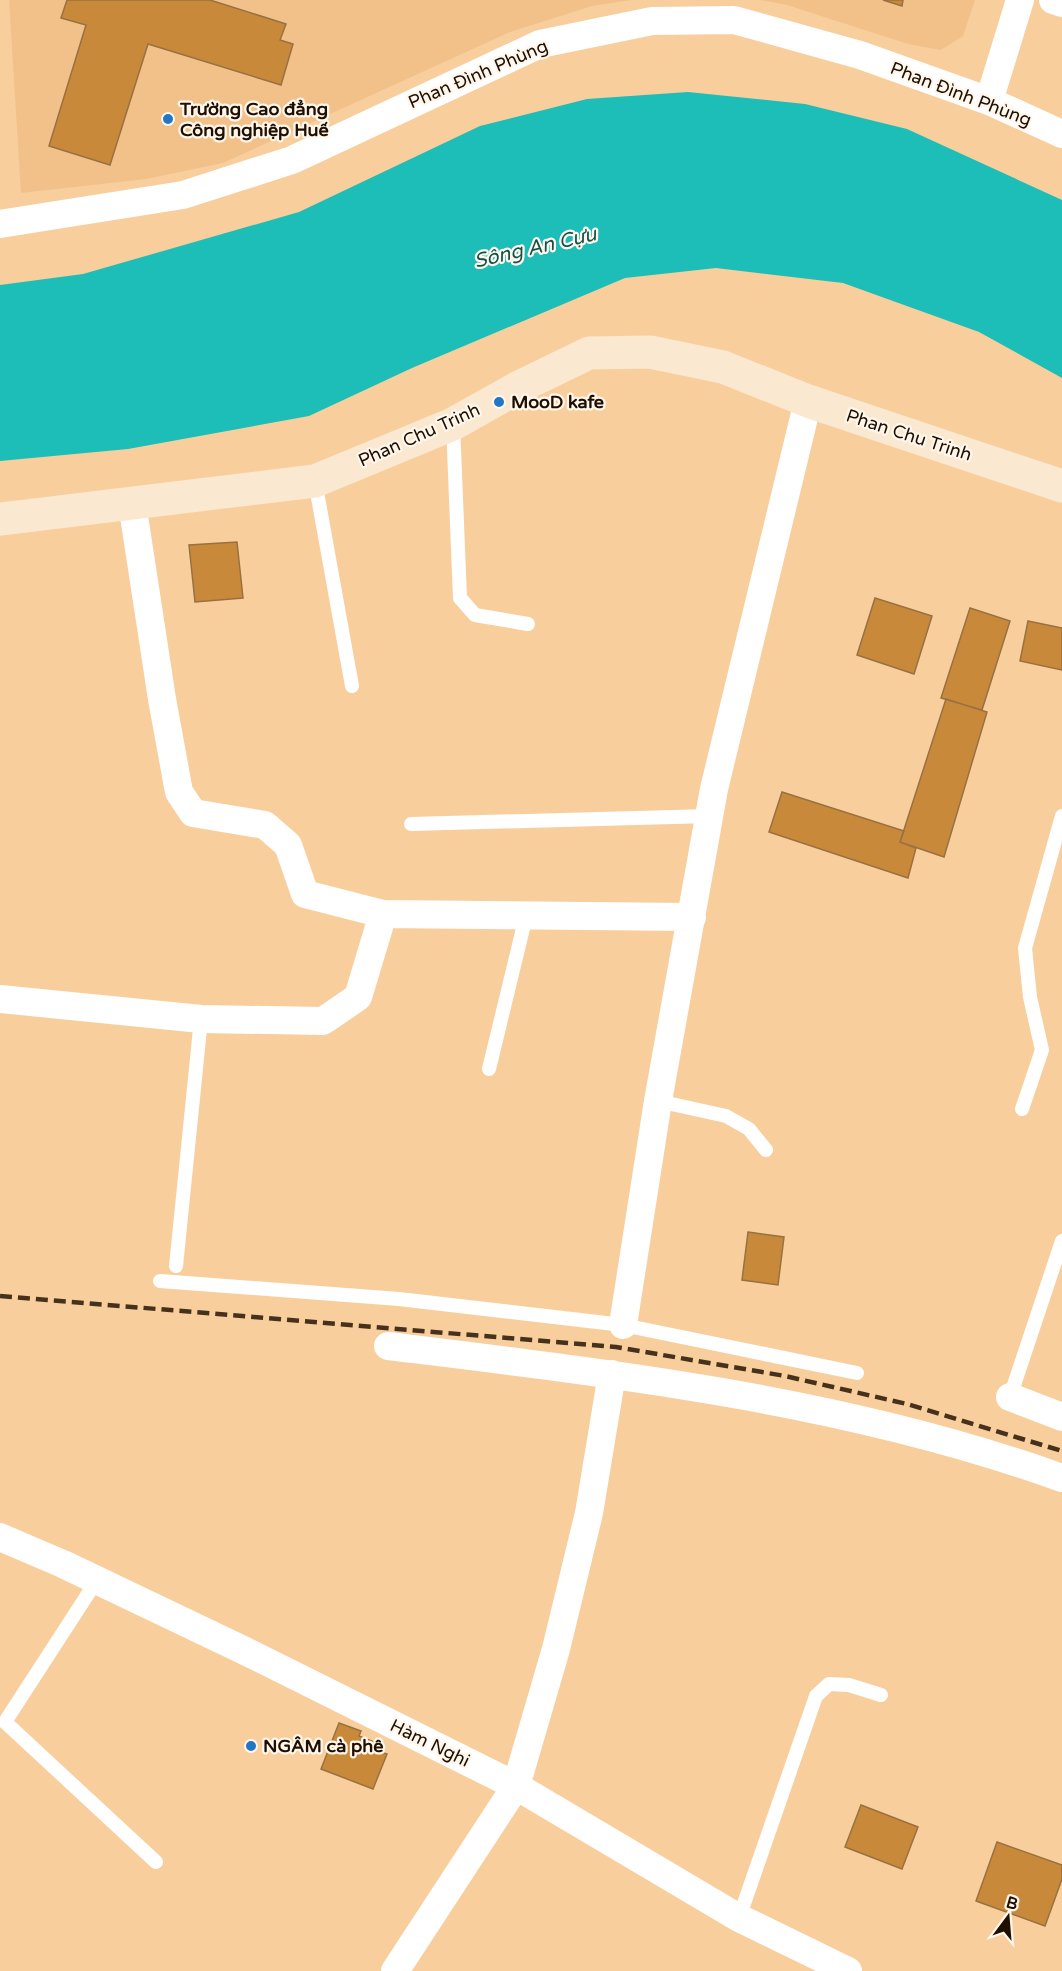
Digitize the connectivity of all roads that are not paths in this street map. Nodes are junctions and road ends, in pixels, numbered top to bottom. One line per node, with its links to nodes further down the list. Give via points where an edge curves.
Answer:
1 (1020, 0): 4 (street)
2 (1053, 0): 3 (street)
3 (1062, 3)
4 (989, 101): 5 (street, Phan Đình Phùng); 6 (street, Phan Đình Phùng, via 860,55 734,20 652,21 540,44 292,160 183,195)
5 (1062, 134)
6 (0, 224)
7 (808, 401): 8 (street, Phan Chu Trinh, via 723,367 651,352 589,353); 10 (street, Phan Chu Trinh); 15 (street)
8 (453, 424): 9 (street, Phan Chu Trinh); 13 (lane, via 460,598 475,615)
9 (315, 481): 11 (street, Phan Chu Trinh); 14 (lane)
10 (1062, 486)
11 (132, 502): 12 (street, Phan Chu Trinh); 18 (street, via 179,792 193,813 265,825 288,845 305,894)
12 (0, 519)
13 (528, 624)
14 (352, 686)
15 (710, 816): 17 (lane); 20 (street)
16 (1062, 816): 25 (lane, via 1025,948 1030,997 1042,1050)
17 (411, 825)
18 (383, 914): 19 (street); 22 (street, via 358,997 323,1021)
19 (526, 916): 20 (street); 23 (lane)
20 (692, 917): 24 (street)
21 (0, 999): 22 (street)
22 (201, 1019): 28 (lane)
23 (489, 1069)
24 (658, 1101): 26 (lane, via 726,1116 749,1128); 30 (street)
25 (1022, 1109)
26 (766, 1150)
27 (1062, 1241): 34 (lane)
28 (176, 1266)
29 (160, 1281): 30 (lane, via 399,1299)
30 (623, 1325): 32 (lane)
31 (388, 1347): 33 (street)
32 (857, 1373)
33 (612, 1374): 36 (street, via 890,1425); 40 (street, via 589,1513 556,1649)
34 (1010, 1397): 35 (street)
35 (1062, 1417)
36 (1062, 1478)
37 (0, 1537): 38 (street, Hàm Nghi)
38 (97, 1580): 40 (street, Hàm Nghi); 41 (lane, via 5,1722)
39 (881, 1695): 42 (lane, via 849,1685 829,1684 816,1696)
40 (516, 1786): 42 (street, Hàm Nghi); 43 (street)
41 (156, 1862)
42 (739, 1918): 44 (street, Hàm Nghi)
43 (395, 1971)
44 (848, 1971)

